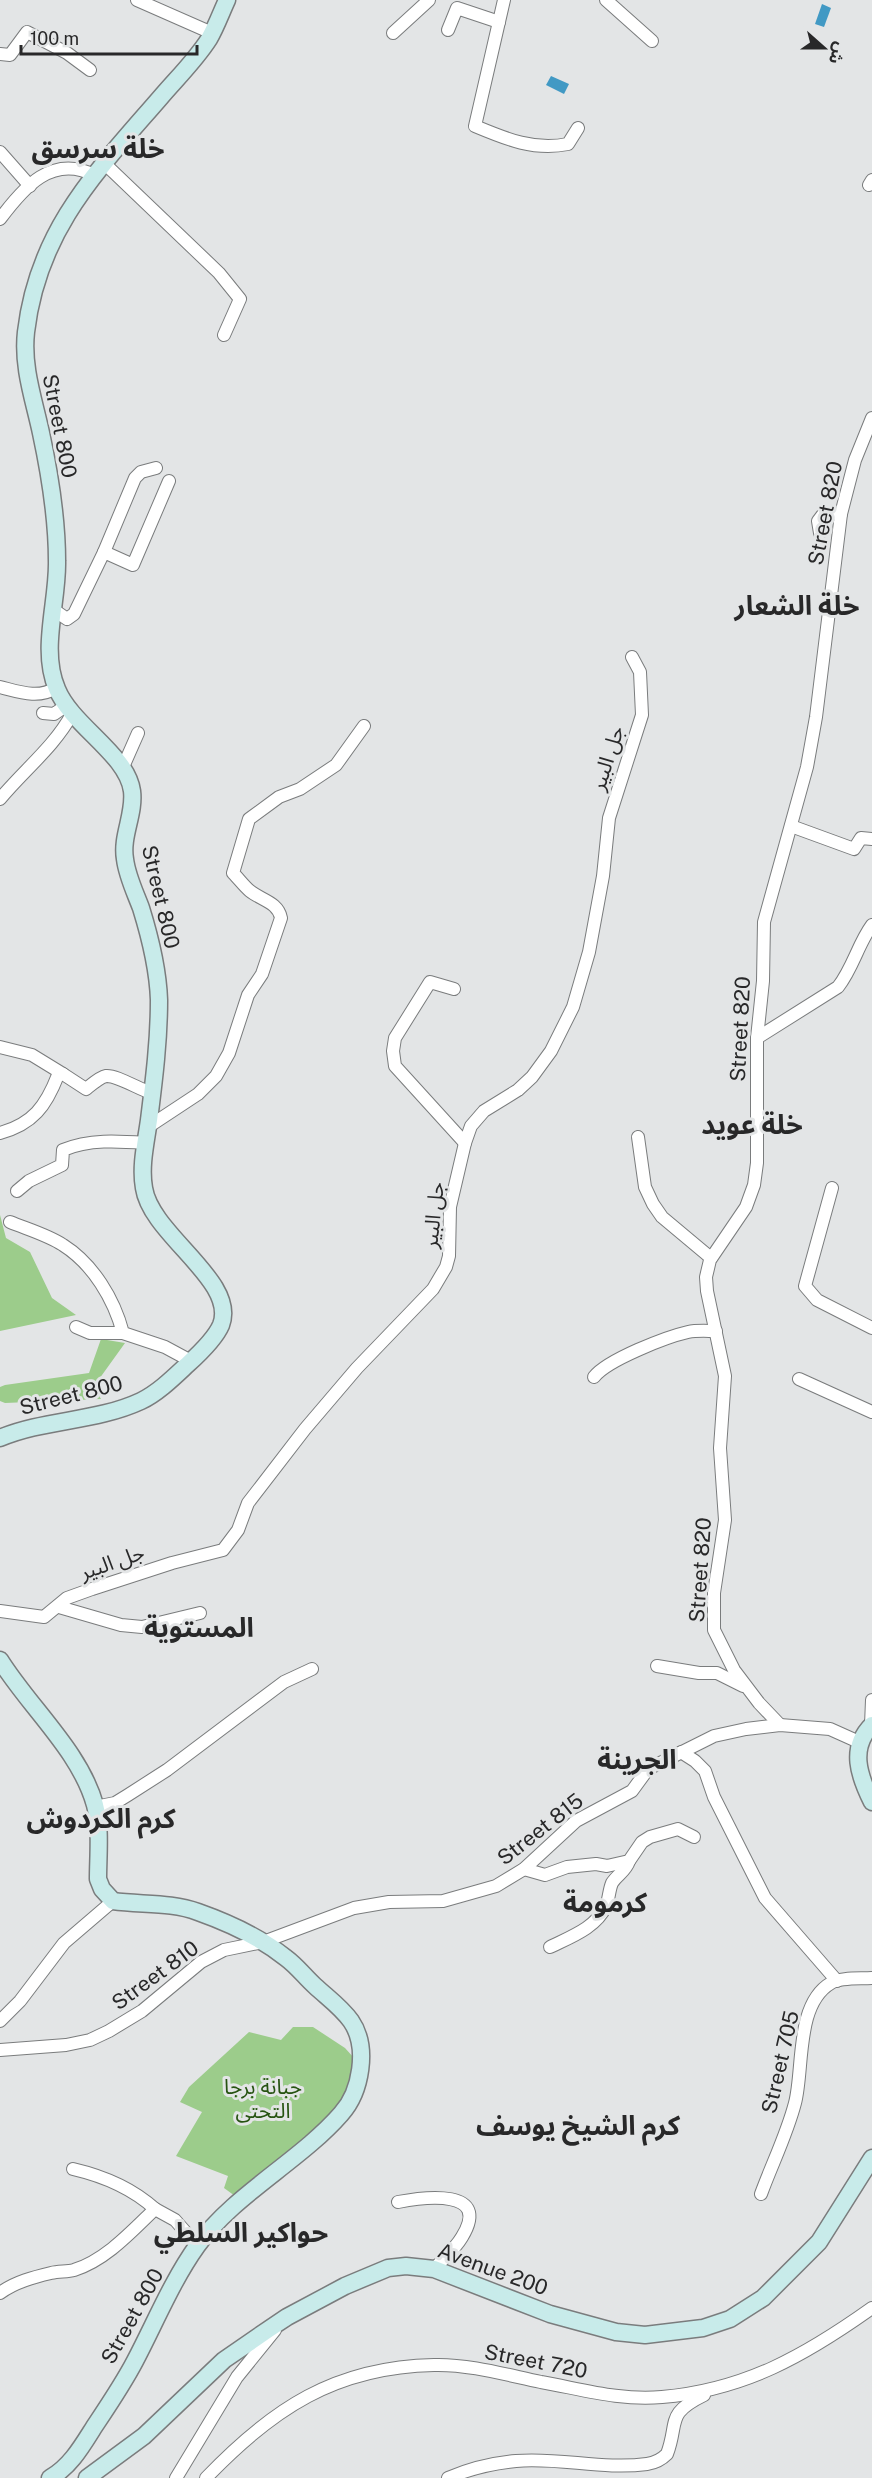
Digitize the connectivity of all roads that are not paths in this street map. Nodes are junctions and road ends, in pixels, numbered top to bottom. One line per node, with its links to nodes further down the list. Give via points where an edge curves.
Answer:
1 (137, 0): 8 (street)
2 (227, 0): 8 (main road, Street 800)
3 (429, 0): 9 (street)
4 (504, 0): 6 (street)
5 (606, 0): 10 (street)
6 (499, 22): 7 (street, via 457,8); 13 (street, via 475,126 523,145 552,147 568,144)
7 (448, 30)
8 (212, 33): 15 (main road, Street 800, via 197,56)
9 (393, 33)
10 (652, 41)
11 (0, 54): 12 (street, via 10,55 27,32)
12 (90, 70)
13 (578, 128)
14 (0, 152): 16 (street)
15 (99, 169): 16 (street, via 62,167 51,170); 19 (street, via 219,273 240,299); 27 (main road, Street 800, via 61,223 41,262 26,335 26,367 42,438 55,532)
16 (30, 186): 17 (street)
17 (5, 204): 18 (street)
18 (0, 219)
19 (224, 335)
20 (872, 418): 21 (street, Street 820)
21 (867, 438): 24 (street, Street 820, via 855,460)
22 (156, 468): 26 (street, via 135,478)
23 (169, 481): 26 (street, via 133,565)
24 (841, 514): 25 (street, via 824,513 818,521); 37 (street, Street 820, via 816,717)
25 (820, 533)
26 (104, 552): 27 (street, via 74,614 67,619)
27 (54, 610): 30 (main road, Street 800, via 51,658)
28 (632, 657): 48 (street, جل البير, via 640,672 642,715 609,818 589,952 573,1007 542,1065 518,1090 477,1118)
29 (0, 687): 30 (street, via 34,695)
30 (56, 688): 31 (main road, Street 800)
31 (69, 709): 32 (street); 35 (main road, Street 800); 36 (street, via 66,726)
32 (43, 713)
33 (364, 726): 46 (street, via 336,765 249,819 233,873 249,890 274,904 281,918 262,974 248,995 229,1053 216,1076)
34 (138, 733): 35 (street)
35 (123, 767): 44 (main road, Street 800, via 132,789 125,860 151,946 159,996)
36 (0, 799)
37 (791, 826): 38 (street, via 854,849 861,838); 41 (street, Street 820, via 764,922)
38 (872, 839)
39 (872, 925): 41 (street, via 838,987)
40 (454, 988): 48 (street, via 430,982 395,1038 393,1051 395,1066)
41 (757, 1038): 52 (street, Street 820, via 754,1185 746,1207)
42 (0, 1047): 43 (street, via 32,1055)
43 (63, 1074): 44 (street, via 86,1089 105,1076); 45 (street, via 58,1075 45,1102 26,1123)
44 (152, 1093): 46 (main road, Street 800)
45 (0, 1133)
46 (146, 1135): 50 (street, via 63,1150 62,1165 28,1181); 57 (main road, Street 800, via 143,1186 147,1203 157,1221 218,1291 223,1306 221,1324)
47 (638, 1137): 52 (street, via 645,1187 653,1204 662,1217)
48 (465, 1143): 62 (street, جل البير, via 450,1207 449,1256 440,1278 305,1429 248,1503 228,1545 215,1553 67,1598)
49 (832, 1188): 54 (street, via 805,1286 817,1300)
50 (17, 1191)
51 (10, 1222): 56 (street, via 63,1244 90,1268 105,1288)
52 (711, 1258): 55 (street, Street 820, via 706,1277)
53 (76, 1328): 56 (street, via 90,1333)
54 (872, 1328)
55 (716, 1331): 58 (street, via 689,1332 671,1338 612,1362); 68 (street, Street 820, via 725,1377 720,1448 725,1520 714,1593 714,1630 734,1670)
56 (123, 1333): 57 (street, via 165,1347)
57 (191, 1361): 61 (main road, Street 800, via 143,1400 97,1416 48,1424)
58 (594, 1377)
59 (799, 1379): 60 (street)
60 (872, 1412)
61 (0, 1438)
62 (59, 1607): 63 (street, جل البير, via 44,1617); 64 (street, via 142,1627)
63 (0, 1611)
64 (200, 1613)
65 (0, 1660): 75 (main road, via 81,1768)
66 (657, 1666): 68 (street, via 717,1673)
67 (312, 1669): 75 (street, via 284,1682 128,1795 115,1803)
68 (751, 1693): 70 (street, Street 820)
69 (872, 1700): 71 (street)
70 (780, 1725): 72 (street, Street 815, via 830,1730); 73 (street, Street 815, via 714,1736)
71 (871, 1725): 72 (main road)
72 (859, 1742): 74 (main road, via 863,1785)
73 (681, 1752): 78 (street, Street 815, via 648,1770 632,1791 576,1821); 83 (street, via 705,1772 765,1898)
74 (872, 1802)
75 (95, 1807): 79 (main road, via 98,1879)
76 (694, 1837): 77 (street, via 678,1829 650,1837)
77 (629, 1861): 78 (street, via 567,1867 545,1875); 81 (street, via 610,1886 606,1905 588,1928)
78 (524, 1869): 80 (street, Street 815, via 496,1886 466,1896 354,1908)
79 (113, 1901): 80 (main road, Street 800, via 195,1911); 84 (street, via 56,1952)
80 (263, 1942): 85 (street, Street 810, via 224,1950 201,1962 142,2012 90,2040); 91 (main road, Street 800, via 288,1959 352,2023 360,2042 360,2071 355,2093 342,2114 244,2198)
81 (550, 1947)
82 (872, 1978): 83 (street)
83 (837, 1981): 88 (street, Street 705, via 818,1995 806,2023 795,2102)
84 (0, 2022)
85 (0, 2050)
86 (872, 2158): 92 (main road, Avenue 200, via 819,2242 790,2273 763,2298 730,2319 703,2328 645,2335 616,2332 550,2314)
87 (73, 2169): 90 (street, via 116,2183)
88 (761, 2194)
89 (398, 2202): 92 (street, via 451,2198 466,2206 469,2215 463,2237)
90 (155, 2209): 91 (street, via 175,2220); 93 (street, via 93,2262 16,2283)
91 (197, 2245): 97 (main road, Street 800, via 135,2362 103,2413 69,2464)
92 (434, 2269): 95 (main road, Avenue 200, via 387,2268)
93 (0, 2293)
94 (872, 2308): 96 (street, Street 720, via 780,2366)
95 (287, 2316): 98 (main road, Avenue 200, via 224,2360 144,2436); 99 (street, via 237,2377)
96 (727, 2386): 100 (street, Street 720, via 661,2397 620,2396 456,2366 375,2370 317,2390 259,2426); 101 (street, via 680,2409 671,2427 666,2454 648,2464 516,2461)
97 (50, 2478)
98 (87, 2478)
99 (176, 2478)
100 (206, 2478)
101 (448, 2478)

